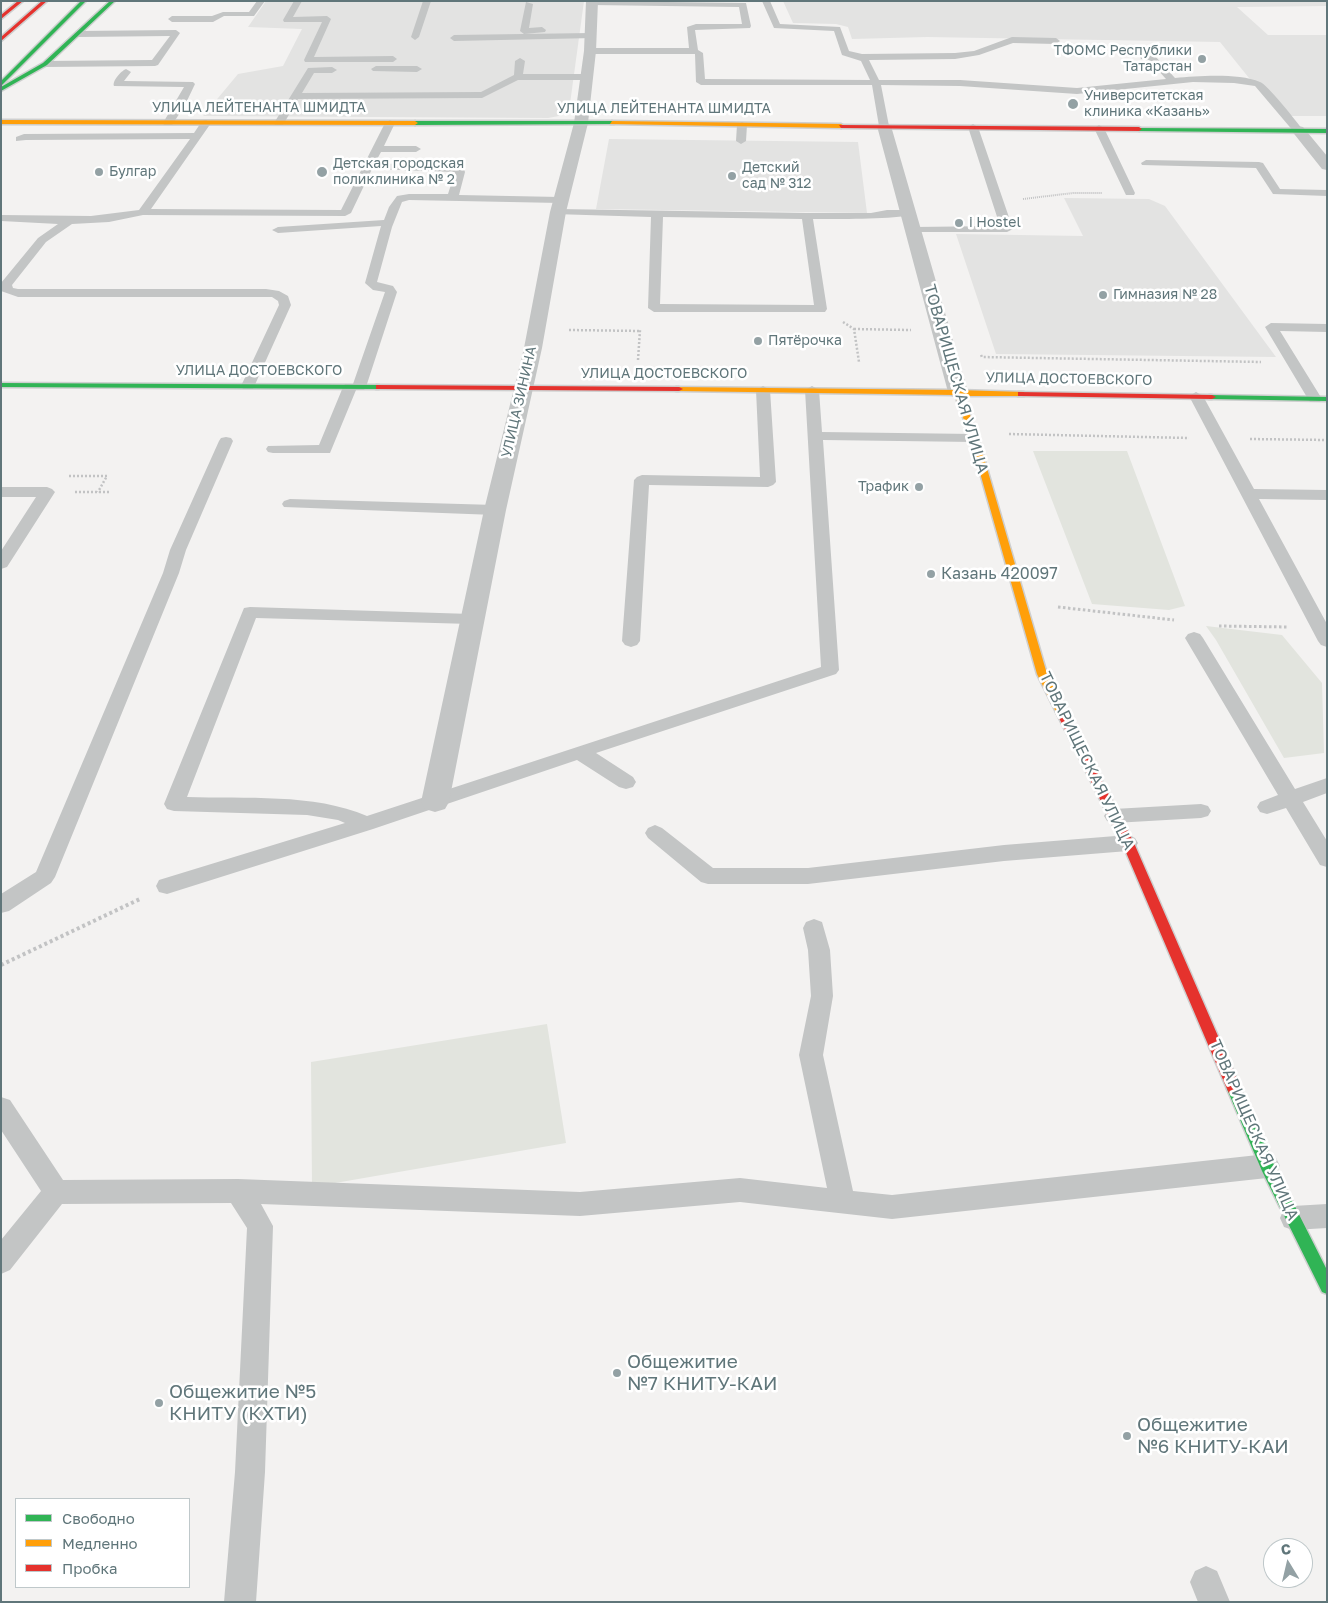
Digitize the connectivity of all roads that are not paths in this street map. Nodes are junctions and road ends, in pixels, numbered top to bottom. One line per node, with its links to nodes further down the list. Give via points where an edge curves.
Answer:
1 (21, 1): 11 (street)
2 (45, 1): 17 (street)
3 (84, 1): 34 (street)
4 (113, 1): 14 (street)
5 (261, 1): 12 (lane, via 251,14 223,14 213,19)
6 (298, 1): 23 (lane, via 288,20 327,20 308,60)
7 (427, 1): 15 (lane)
8 (592, 2): 13 (street, УЛИЦА ЗИНИНА); 20 (lane, via 743,4 750,26 690,29)
9 (529, 4): 13 (lane, via 524,31)
10 (765, 4): 21 (lane, via 773,26 837,29 845,53)
11 (1, 18)
12 (172, 19)
13 (591, 33): 16 (lane, via 530,42); 19 (street, УЛИЦА ЗИНИНА)
14 (78, 34): 25 (street); 25 (lane, via 176,33 155,63)
15 (415, 37)
16 (454, 38)
17 (1, 40)
18 (1056, 40): 21 (lane, via 1012,40 976,53 955,56)
19 (590, 51): 20 (lane); 31 (street, УЛИЦА ЗИНИНА)
20 (694, 51): 33 (lane, via 699,53 701,82)
21 (862, 57): 33 (lane, via 868,63)
22 (1144, 57): 32 (lane, via 1152,58)
23 (393, 59)
24 (520, 61): 30 (lane)
25 (45, 64): 35 (street)
26 (417, 69): 28 (lane)
27 (340, 70): 36 (lane, via 311,70)
28 (369, 70)
29 (126, 72): 38 (lane, via 117,84 190,84)
30 (518, 77): 31 (lane); 36 (lane, via 482,95)
31 (587, 77): 42 (street, УЛИЦА ЗИНИНА)
32 (1172, 81): 33 (lane, via 1077,91 960,83); 47 (lane, via 1226,80 1258,84)
33 (875, 82): 44 (lane)
34 (1, 84)
35 (1, 89)
36 (296, 96): 40 (lane)
37 (1, 122): 38 (street, УЛИЦА ЛЕЙТЕНАНТА ШМИДТА)
38 (168, 122): 39 (street, УЛИЦА ЛЕЙТЕНАНТА ШМИДТА)
39 (206, 123): 40 (street, УЛИЦА ЛЕЙТЕНАНТА ШМИДТА); 49 (lane)
40 (280, 123): 41 (street, УЛИЦА ЛЕЙТЕНАНТА ШМИДТА)
41 (390, 123): 42 (street, УЛИЦА ЛЕЙТЕНАНТА ШМИДТА); 52 (lane)
42 (581, 123): 43 (street, УЛИЦА ЛЕЙТЕНАНТА ШМИДТА); 60 (street, УЛИЦА ЗИНИНА)
43 (742, 125): 44 (street, УЛИЦА ЛЕЙТЕНАНТА ШМИДТА); 51 (lane)
44 (884, 126): 45 (street, УЛИЦА ЛЕЙТЕНАНТА ШМИДТА); 62 (street, ТОВАРИЩЕСКАЯ УЛИЦА)
45 (972, 127): 46 (street, УЛИЦА ЛЕЙТЕНАНТА ШМИДТА); 69 (lane, via 1007,229)
46 (1099, 128): 47 (street, УЛИЦА ЛЕЙТЕНАНТА ШМИДТА); 57 (lane)
47 (1298, 130): 48 (street, УЛИЦА ЛЕЙТЕНАНТА ШМИДТА); 56 (street)
48 (1327, 130)
49 (197, 136): 50 (lane); 61 (lane)
50 (20, 139)
51 (741, 141)
52 (377, 149): 53 (lane); 55 (lane)
53 (416, 149)
54 (1146, 163): 58 (lane, via 1259,166 1277,192)
55 (368, 166): 59 (lane, via 459,169); 61 (lane, via 345,213)
56 (1327, 166)
57 (1130, 193)
58 (1327, 193)
59 (453, 198): 60 (lane); 67 (lane, via 402,198 398,200)
60 (559, 206): 63 (lane); 74 (street, УЛИЦА ЗИНИНА, via 533,348)
61 (143, 212): 66 (lane)
62 (909, 213): 64 (lane); 69 (street, ТОВАРИЩЕСКАЯ УЛИЦА)
63 (657, 215): 64 (lane); 64 (lane, via 654,308 821,309)
64 (807, 216)
65 (1, 218): 66 (lane)
66 (70, 220): 72 (lane, via 42,240 6,285 7,290 18,293 266,293 281,296 285,305)
67 (389, 223): 68 (lane); 73 (lane, via 372,283 391,292)
68 (278, 230)
69 (914, 230): 77 (street, ТОВАРИЩЕСКАЯ УЛИЦА)
70 (1327, 328): 79 (lane, via 1271,327 1291,362)
71 (1, 385): 72 (street, УЛИЦА ДОСТОЕВСКОГО)
72 (248, 386): 73 (street, УЛИЦА ДОСТОЕВСКОГО)
73 (354, 387): 74 (street, УЛИЦА ДОСТОЕВСКОГО); 83 (lane, via 325,450)
74 (522, 388): 75 (street, УЛИЦА ДОСТОЕВСКОГО); 88 (street, УЛИЦА ЗИНИНА)
75 (763, 390): 76 (street, УЛИЦА ДОСТОЕВСКОГО); 93 (lane, via 768,482 642,480)
76 (812, 390): 77 (street, УЛИЦА ДОСТОЕВСКОГО); 80 (lane)
77 (958, 392): 78 (street, УЛИЦА ДОСТОЕВСКОГО); 81 (street, ТОВАРИЩЕСКАЯ УЛИЦА)
78 (1196, 396): 79 (street, УЛИЦА ДОСТОЕВСКОГО); 85 (lane)
79 (1321, 399)
80 (814, 436): 81 (lane); 94 (lane, via 830,670)
81 (974, 438): 101 (street, ТОВАРИЩЕСКАЯ УЛИЦА, via 1042,674)
82 (226, 441): 107 (lane, via 44,877)
83 (273, 449)
84 (1, 492): 89 (lane, via 47,492)
85 (1248, 494): 86 (lane); 91 (lane)
86 (1327, 495)
87 (290, 504): 88 (lane)
88 (495, 510): 90 (street, УЛИЦА ЗИНИНА)
89 (1, 564)
90 (471, 619): 98 (street, УЛИЦА ЗИНИНА); 102 (lane, via 250,612 174,804 307,808 341,813)
91 (1324, 634)
92 (1194, 638): 97 (lane)
93 (631, 641)
94 (579, 752): 95 (lane); 98 (lane)
95 (626, 782)
96 (1327, 785): 97 (lane)
97 (1291, 798): 99 (lane); 105 (lane)
98 (435, 802): 102 (lane)
99 (1267, 807)
100 (1201, 811): 101 (lane)
101 (1114, 816): 104 (street, ТОВАРИЩЕСКАЯ УЛИЦА)
102 (366, 824): 106 (lane)
103 (655, 833): 104 (lane, via 708,876 808,876 1004,853)
104 (1128, 843): 110 (street, ТОВАРИЩЕСКАЯ УЛИЦА)
105 (1327, 859)
106 (167, 886)
107 (1, 905)
108 (814, 928): 113 (lane, via 822,996 811,1055)
109 (1, 1108): 112 (lane)
110 (1267, 1166): 113 (lane, via 892,1207); 115 (street, ТОВАРИЩЕСКАЯ УЛИЦА)
111 (238, 1191): 112 (lane); 113 (lane, via 580,1204 740,1190); 118 (lane, via 260,1226 250,1472)
112 (56, 1192): 116 (lane)
113 (843, 1202)
114 (1327, 1216): 115 (lane)
115 (1293, 1218): 117 (street, ТОВАРИЩЕСКАЯ УЛИЦА)
116 (1, 1261)
117 (1327, 1287)
118 (240, 1602)

